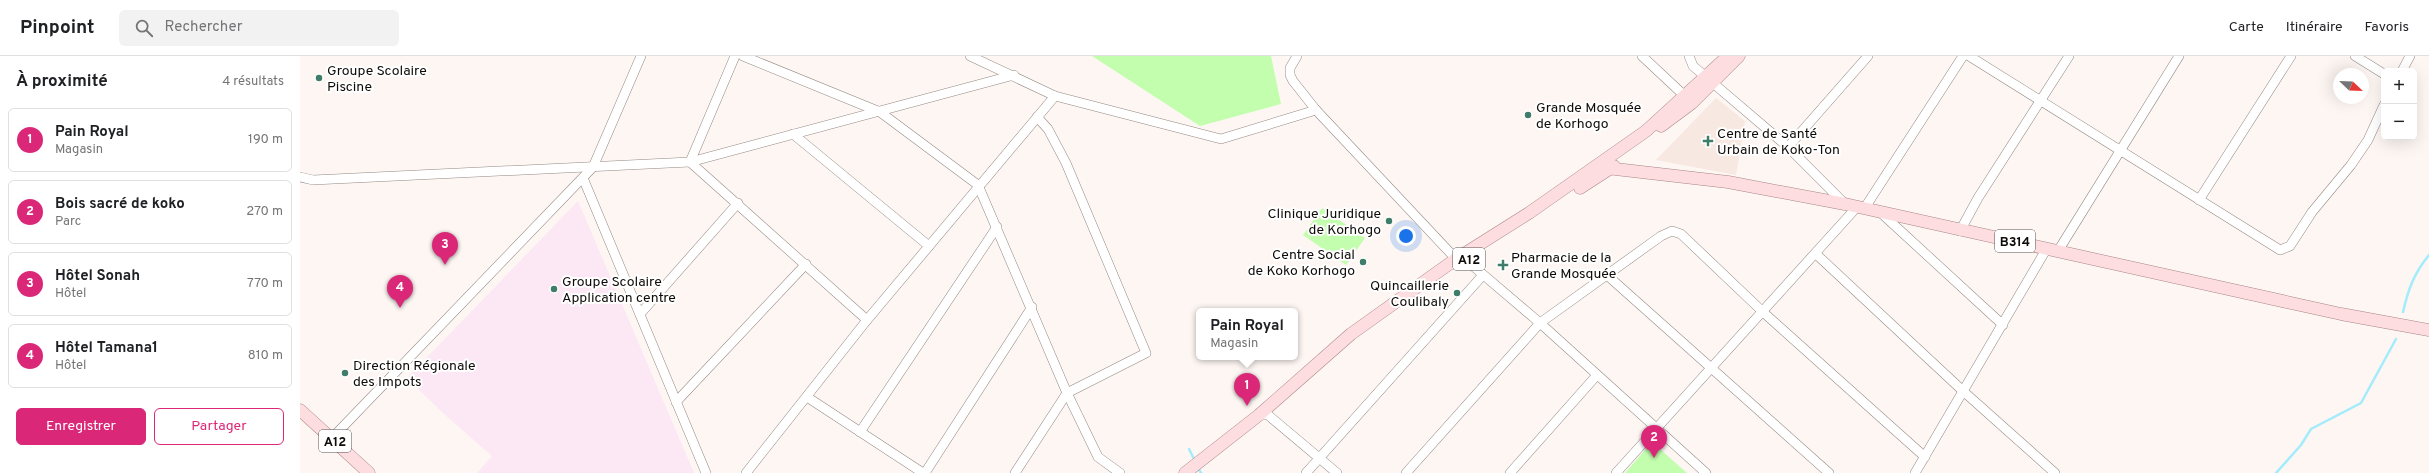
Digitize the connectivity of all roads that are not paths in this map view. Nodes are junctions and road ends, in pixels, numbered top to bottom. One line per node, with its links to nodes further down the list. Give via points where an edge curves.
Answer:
1 (641, 56): 33 (street)
2 (735, 56): 32 (street)
3 (743, 56): 26 (street)
4 (970, 56): 20 (street)
5 (1297, 56): 25 (street, via 1290,68 1290,75)
6 (1642, 56): 23 (street)
7 (1689, 56): 21 (street, via 1693,66)
8 (1728, 56): 21 (main road, A12)
9 (1739, 56): 21 (main road, A12)
10 (1868, 56): 30 (street)
11 (1963, 56): 42 (street)
12 (1969, 56): 24 (street)
13 (2069, 56): 24 (street)
14 (2178, 56): 31 (street)
15 (2291, 56): 39 (street)
16 (2355, 56): 19 (street)
17 (2410, 56): 18 (street)
18 (2404, 68)
19 (2381, 72)
20 (1014, 75): 22 (street); 26 (street)
21 (1709, 80): 23 (main road, A12); 30 (street)
22 (1055, 96): 25 (street, via 1220,139); 28 (street)
23 (1688, 99): 34 (main road, A12); 35 (main road, A12)
24 (2040, 101): 31 (street); 45 (street)
25 (1316, 110): 49 (street)
26 (880, 112): 29 (street); 38 (street)
27 (2381, 112): 39 (street, via 2368,140 2312,212 2297,238 2285,250 2273,248)
28 (1037, 118): 38 (street); 63 (street, via 1048,129 1066,163 1146,354)
29 (793, 134): 32 (street); 46 (street)
30 (1788, 148): 41 (street)
31 (2119, 152): 39 (street); 47 (street)
32 (690, 162): 33 (street); 40 (street)
33 (593, 167): 36 (street, via 313,180); 37 (street)
34 (1598, 167): 35 (main road, B314); 49 (main road, A12)
35 (1611, 169): 41 (main road, B314, via 1728,182); 49 (main road, A12)
36 (300, 177)
37 (583, 178): 55 (street); 70 (street)
38 (978, 185): 44 (street); 46 (street)
39 (2199, 200)
40 (738, 203): 50 (street); 55 (street)
41 (1844, 204): 42 (main road, B314)
42 (1860, 208): 43 (main road, B314); 48 (street)
43 (1879, 212): 45 (main road, B314); 58 (street)
44 (997, 227): 53 (street); 69 (street)
45 (1960, 231): 47 (main road, B314)
46 (929, 246): 56 (street)
47 (2053, 250): 58 (street); 59 (main road, B314, via 2341,314)
48 (1816, 254): 54 (street); 62 (street)
49 (1461, 260): 51 (street); 67 (main road, A12, via 1376,322)
50 (806, 264): 56 (street); 65 (street)
51 (1483, 275): 57 (street); 71 (street)
52 (1608, 276): 54 (street, via 1672,231 1681,234); 57 (street); 60 (street)
53 (1032, 307): 63 (street); 77 (street)
54 (1763, 312): 60 (street); 72 (street)
55 (640, 314): 65 (street)
56 (867, 320): 64 (street)
57 (1540, 323): 61 (street); 83 (street)
58 (2003, 325): 62 (street)
59 (2429, 330)
60 (1712, 368): 68 (street); 87 (street)
61 (1597, 375): 68 (street); 84 (street)
62 (1963, 391): 72 (street); 89 (street)
63 (1067, 393): 78 (street); 79 (street, via 1098,457)
64 (807, 397): 69 (street); 76 (street)
65 (676, 402): 75 (street)
66 (300, 410): 70 (main road, A12)
67 (1263, 415): 71 (street); 73 (main road, A12)
68 (1656, 430): 85 (street); 86 (street)
69 (860, 432): 77 (street)
70 (332, 438): 74 (main road, A12)
71 (1319, 456): 81 (street); 82 (street)
72 (1925, 457): 88 (street)
73 (1200, 468): 80 (main road, A12)
74 (369, 473)
75 (706, 473)
76 (746, 473)
77 (924, 473)
78 (1015, 473)
79 (1120, 473)
80 (1186, 473)
81 (1306, 473)
82 (1337, 473)
83 (1406, 473)
84 (1510, 473)
85 (1616, 473)
86 (1706, 473)
87 (1829, 473)
88 (1915, 473)
89 (2055, 473)

